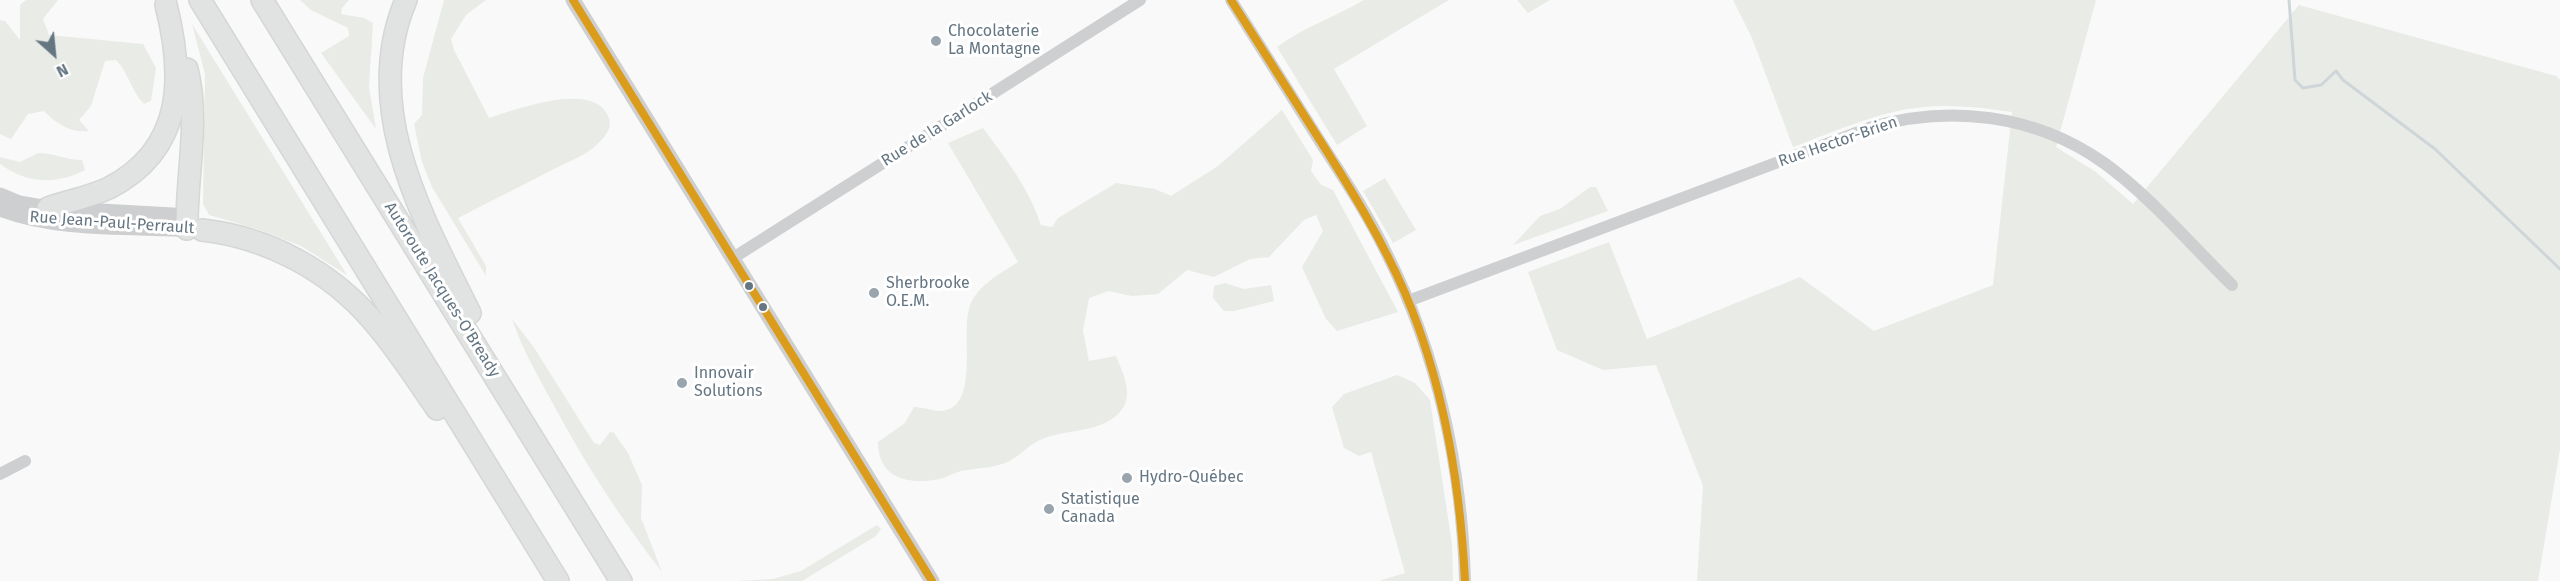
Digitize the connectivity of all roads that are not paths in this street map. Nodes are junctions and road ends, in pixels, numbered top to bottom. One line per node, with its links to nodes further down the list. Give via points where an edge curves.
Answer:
1 (200, 0): 18 (highway)
2 (262, 0): 15 (highway, Autoroute Jacques-O'Bready)
3 (406, 0): 15 (highway, via 391,62 392,109 402,162 440,252)
4 (573, 0): 12 (street)
5 (1140, 0): 12 (street, Rue de la Garlock)
6 (1232, 0): 14 (street, via 1357,199)
7 (165, 2): 9 (highway, via 178,82 173,111 161,139 140,165 112,187); 11 (highway, via 190,82)
8 (0, 195): 9 (street, Rue Jean-Paul-Perrault)
9 (48, 208): 11 (street, Rue Jean-Paul-Perrault, via 173,215)
10 (0, 209): 11 (street, Rue Jean-Paul-Perrault, via 55,222)
11 (192, 227): 18 (highway, via 244,238 279,251 322,276 361,308 392,344)
12 (733, 258): 20 (street)
13 (2232, 285): 14 (street, Rue Hector-Brien, via 2135,189 2088,153 2022,124 1951,115 1916,117 1869,128)
14 (1408, 301): 21 (street, via 1449,436)
15 (520, 417): 19 (highway, Autoroute Jacques-O'Bready)
16 (25, 461): 17 (street)
17 (0, 474)
18 (557, 580)
19 (621, 581)
20 (932, 581)
21 (1465, 581)

